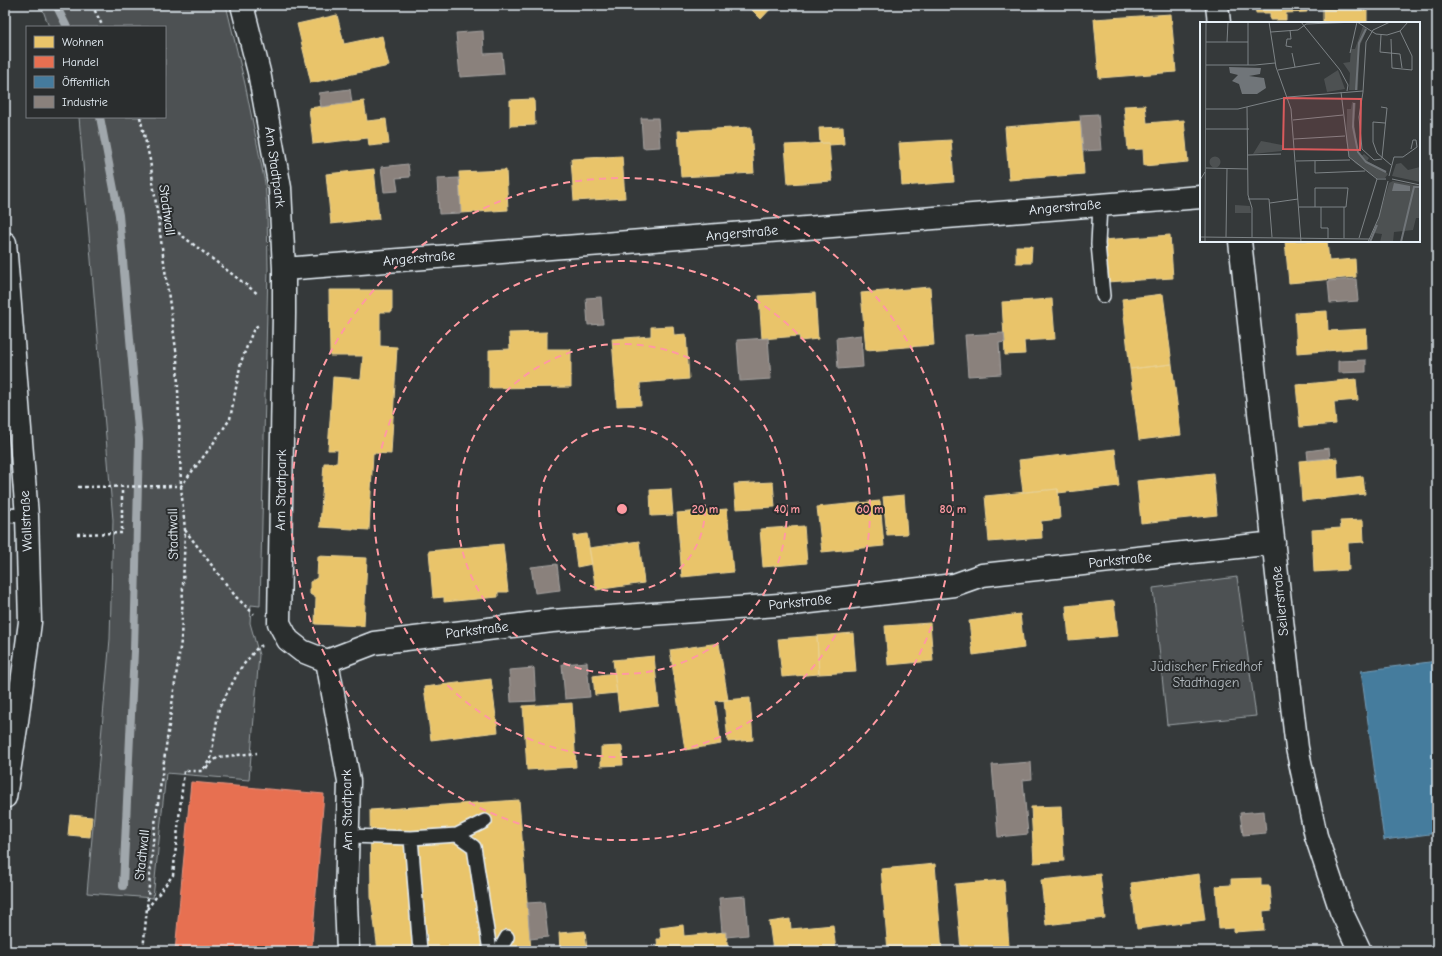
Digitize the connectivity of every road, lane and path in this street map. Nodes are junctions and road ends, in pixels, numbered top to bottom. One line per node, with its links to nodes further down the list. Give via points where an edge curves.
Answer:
1 (92, 5): 5 (path)
2 (242, 5): 12 (street, Am Stadtpark, via 259,72 280,188)
3 (1217, 5): 4 (street)
4 (1219, 22)
5 (102, 26)
6 (140, 118): 9 (path, Stadtwall, via 150,160)
7 (1200, 197): 8 (street, Angerstraße)
8 (1100, 205): 12 (street, Angerstraße); 13 (lane, via 1098,244)
9 (158, 218): 14 (path); 16 (path, Stadtwall, via 177,357)
10 (1240, 242): 22 (street, Seilerstraße)
11 (5, 243): 19 (street, Wallstraße)
12 (284, 269): 14 (street, Am Stadtpark)
13 (1102, 296)
14 (284, 314): 16 (path, via 254,328 241,362 230,419); 23 (street, Am Stadtpark)
15 (122, 486): 16 (path); 17 (path); 21 (path, via 122,533)
16 (181, 486): 20 (path, Stadtwall)
17 (78, 487)
18 (5, 515): 19 (lane)
19 (27, 516): 27 (street, Wallstraße, via 30,622 18,721)
20 (185, 530): 23 (path, via 236,597 258,617); 32 (path, Stadtwall, via 181,640 154,831)
21 (77, 534)
22 (1274, 543): 24 (street, Parkstraße, via 982,575 954,585 794,604 552,621 381,642); 39 (street, Seilerstraße, via 1297,748 1316,836 1341,911)
23 (281, 628): 24 (street, via 288,640 302,651); 26 (path, via 257,648 240,669 219,708 211,758)
24 (327, 661): 30 (street, Am Stadtpark, via 349,781)
25 (257, 753): 26 (path, via 218,757)
26 (202, 771): 32 (path, via 184,771 173,875)
27 (5, 797)
28 (485, 821): 29 (lane)
29 (457, 834): 31 (lane); 37 (lane, via 474,847)
30 (349, 836): 31 (lane); 35 (street, Am Stadtpark, via 346,902)
31 (411, 838): 36 (lane)
32 (147, 909): 34 (path, Stadtwall)
33 (507, 937): 38 (lane)
34 (143, 951)
35 (348, 951)
36 (420, 951)
37 (490, 951)
38 (499, 951)
39 (1360, 951)

